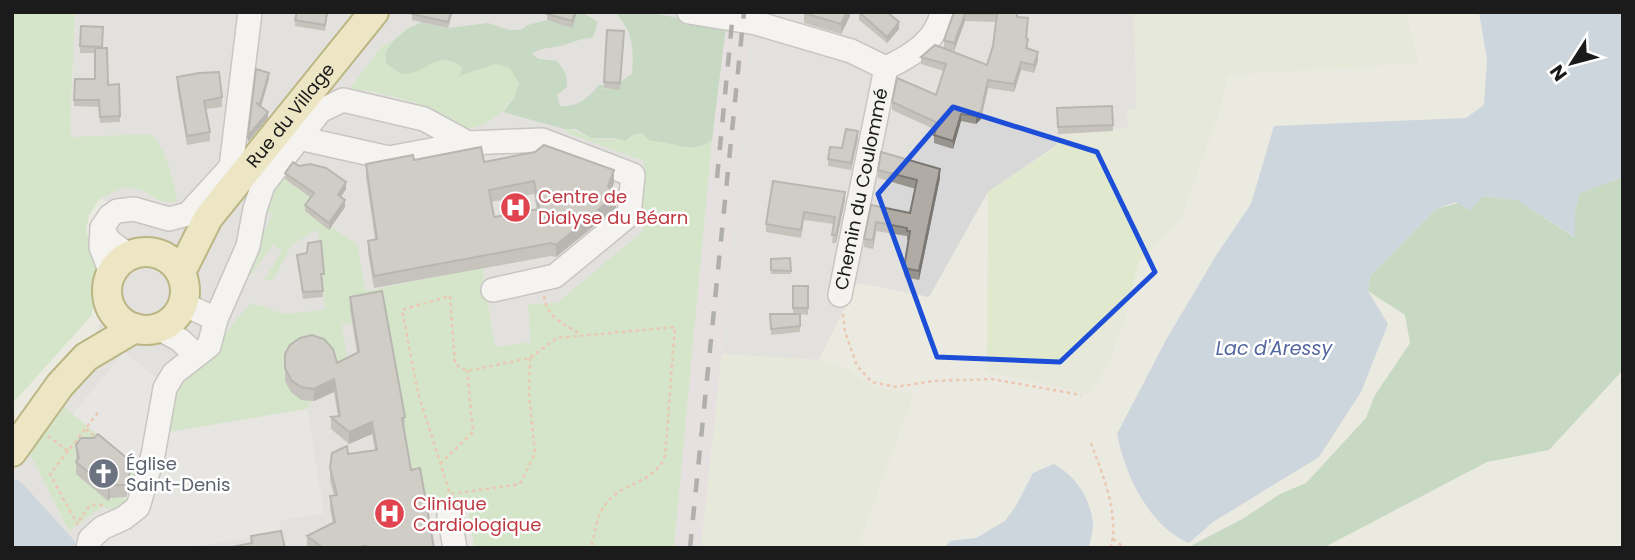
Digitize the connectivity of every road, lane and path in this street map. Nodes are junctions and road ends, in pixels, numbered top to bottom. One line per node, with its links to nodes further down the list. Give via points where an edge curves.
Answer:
1 (250, 12): 9 (street, via 231,167 187,214 169,219 134,209 110,216 102,228 109,241)
2 (374, 12): 8 (main road, Rue du Village)
3 (689, 12): 5 (street, via 756,23 852,51)
4 (942, 12): 5 (street, via 939,28 910,57)
5 (886, 68): 13 (street, Chemin du Coulommé)
6 (299, 138): 7 (street, via 389,158); 7 (street, via 320,111 343,100 424,119); 16 (street, via 263,184 248,246)
7 (468, 143): 11 (street, via 542,140 633,175 629,215 555,276)
8 (208, 218): 9 (main road, Rue du Village); 10 (main road, Rue du Village)
9 (133, 261): 10 (main road, via 173,262); 14 (main road, via 106,287)
10 (181, 272): 15 (main road, via 186,289)
11 (542, 279): 12 (street); 18 (path, via 545,304 557,321)
12 (492, 290)
13 (840, 295): 23 (path, Chemin du Coulommé, via 845,332 857,366 872,382 896,387 992,379)
14 (108, 303): 17 (main road, via 125,325); 20 (main road)
15 (183, 304): 16 (street); 17 (main road, via 173,320)
16 (216, 319): 19 (street, via 209,346)
17 (148, 329): 19 (street, via 180,340); 20 (main road)
18 (584, 335): 21 (path, via 557,338); 38 (path, via 675,327 666,456 661,468 606,502)
19 (196, 355): 36 (street, via 174,373 165,388 138,507 102,528)
20 (86, 357): 25 (main road)
21 (530, 359): 22 (path); 31 (path, via 535,453 520,484 450,494)
22 (467, 371): 31 (path, via 473,432); 31 (path, via 456,364 450,296 402,310 418,393)
23 (1081, 395)
24 (100, 410): 26 (path)
25 (32, 422): 29 (main road); 30 (path)
26 (86, 429): 28 (path); 30 (path)
27 (1091, 443): 35 (path, via 1109,494)
28 (106, 445)
29 (14, 449)
30 (68, 451): 34 (path, via 50,474)
31 (440, 464)
32 (111, 507): 34 (path, via 88,506)
33 (449, 515): 37 (street)
34 (77, 524): 36 (path)
35 (1113, 539): 39 (path); 40 (path)
36 (88, 546)
37 (455, 548)
38 (590, 548)
39 (1111, 548)
40 (1125, 548)

